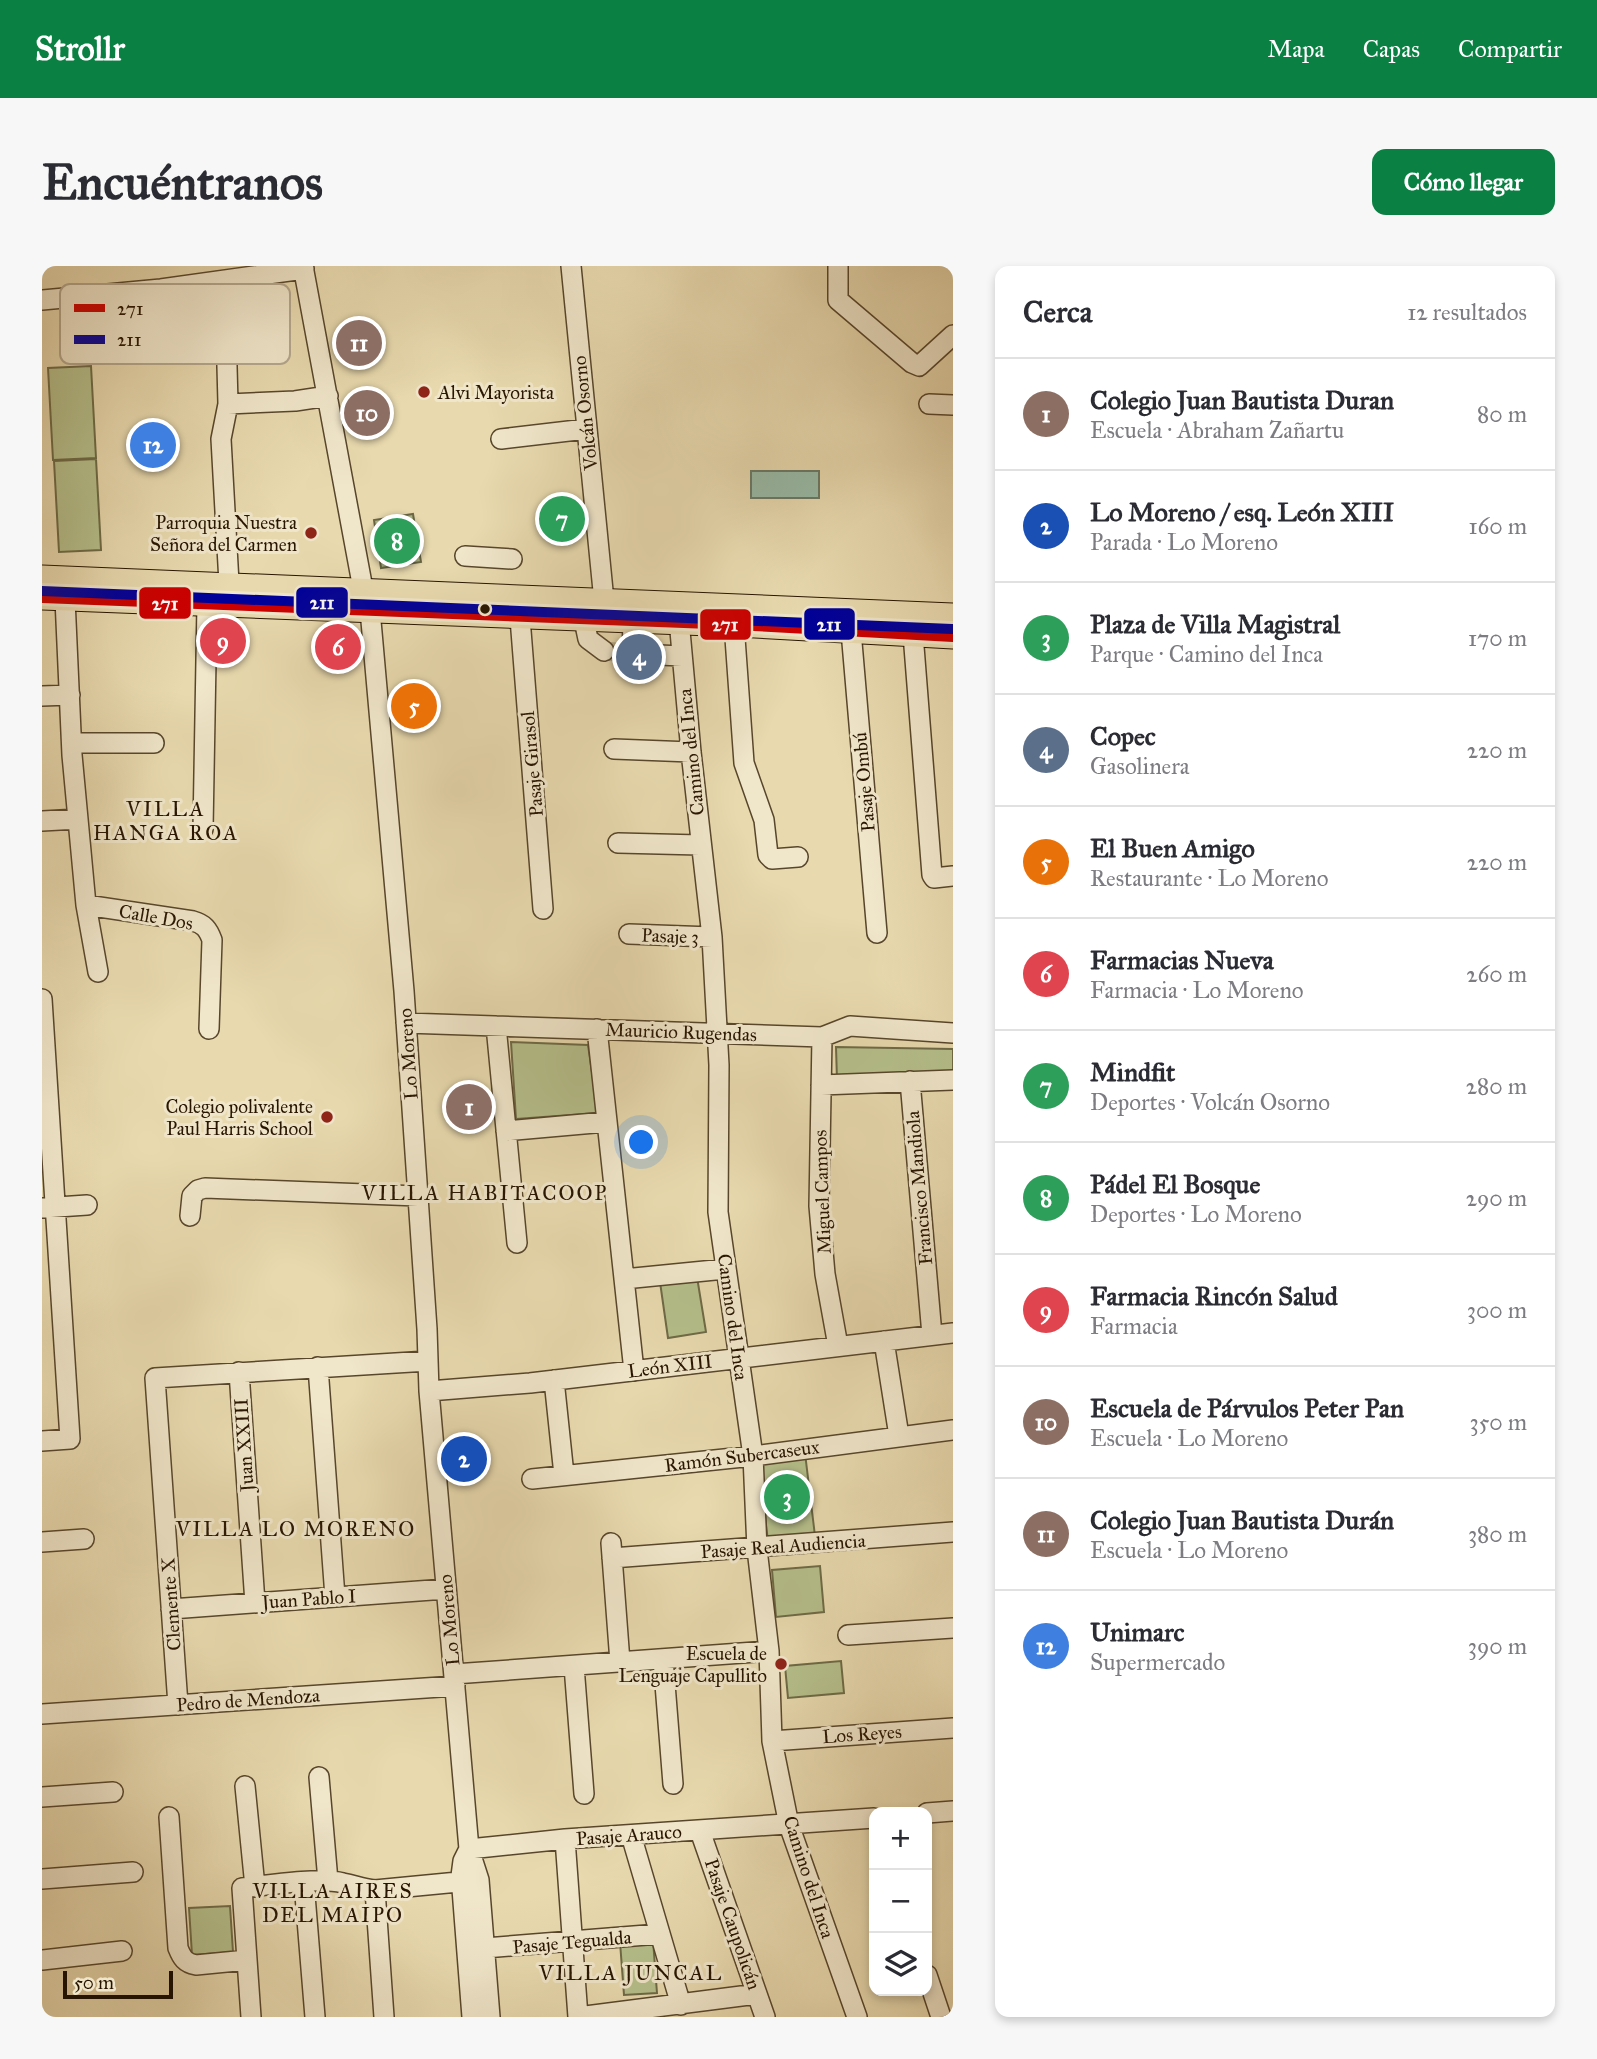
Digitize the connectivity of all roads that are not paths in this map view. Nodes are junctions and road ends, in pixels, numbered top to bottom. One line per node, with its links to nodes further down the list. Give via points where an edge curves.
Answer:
1 (571, 266): 14 (street, Volcán Osorno)
2 (838, 266): 8 (street, via 838,300 912,363 919,366)
3 (304, 267): 4 (street); 10 (street, Lo Moreno)
4 (203, 274): 5 (street)
5 (141, 284)
6 (60, 297): 7 (street)
7 (42, 300)
8 (953, 335)
9 (227, 364): 11 (street)
10 (328, 396): 11 (street); 22 (street, Lo Moreno)
11 (228, 404): 19 (street, via 221,439)
12 (929, 404): 13 (street)
13 (953, 405)
14 (586, 429): 15 (street); 23 (street, Volcán Osorno)
15 (501, 439)
16 (465, 556): 17 (street)
17 (512, 559)
18 (42, 577): 19 (main road)
19 (229, 583): 22 (main road)
20 (42, 598): 21 (main road)
21 (65, 599): 24 (main road); 38 (street)
22 (367, 600): 23 (main road); 24 (main road); 27 (main road); 58 (street, Lo Moreno)
23 (604, 601): 25 (main road)
24 (206, 604): 46 (street)
25 (678, 614): 26 (main road); 29 (main road); 30 (main road); 37 (street, Camino del Inca)
26 (953, 615)
27 (520, 618): 28 (main road); 52 (street, Pasaje Girasol)
28 (584, 620): 29 (main road); 34 (street, via 588,639)
29 (633, 622): 35 (street)
30 (736, 625): 31 (main road); 49 (street, via 744,763 764,820 768,855 772,859)
31 (851, 631): 32 (main road); 53 (street, Pasaje Ombú)
32 (913, 634): 33 (main road); 50 (street, via 932,875)
33 (953, 637)
34 (604, 651)
35 (632, 654)
36 (659, 655): 37 (street)
37 (682, 656): 43 (street, Camino del Inca)
38 (70, 695): 39 (street); 40 (street)
39 (42, 696)
40 (72, 743): 41 (street); 44 (street)
41 (154, 743)
42 (614, 749): 43 (street)
43 (691, 752): 48 (street, Camino del Inca)
44 (78, 819): 45 (street); 51 (street)
45 (42, 821)
46 (203, 829)
47 (618, 844): 48 (street)
48 (701, 845): 55 (street, Camino del Inca)
49 (798, 857)
50 (953, 876)
51 (86, 905): 56 (street); 61 (street, Calle Dos, via 193,921 209,931)
52 (543, 909)
53 (877, 933)
54 (629, 934): 55 (street, Pasaje 3)
55 (712, 937): 64 (street, Camino del Inca)
56 (98, 972)
57 (42, 999): 59 (street)
58 (406, 1023): 60 (street, Mauricio Rugendas); 72 (street, Lo Moreno)
59 (43, 1025): 69 (street)
60 (496, 1026): 62 (street, Mauricio Rugendas); 71 (street)
61 (209, 1029)
62 (597, 1029): 64 (street, Mauricio Rugendas); 70 (street)
63 (953, 1033): 65 (street, Mauricio Rugendas, via 850,1026)
64 (718, 1035): 65 (street, Mauricio Rugendas); 77 (street, Camino del Inca, via 718,1198)
65 (822, 1037): 68 (street, Miguel Campos)
66 (953, 1080): 67 (street)
67 (911, 1082): 68 (street); 80 (street, Francisco Mandiola)
68 (821, 1085): 82 (street, Miguel Campos, via 819,1206)
69 (46, 1111): 74 (street)
70 (606, 1122): 71 (street); 78 (street)
71 (506, 1131): 76 (street)
72 (418, 1196): 75 (street, via 205,1188 192,1196); 84 (street, Lo Moreno)
73 (87, 1205): 74 (street)
74 (49, 1207): 92 (street, via 70,1439)
75 (190, 1216)
76 (517, 1243)
77 (725, 1269): 78 (street); 83 (street, Camino del Inca)
78 (624, 1279): 86 (street)
79 (953, 1333): 80 (street, León XIII)
80 (932, 1335): 81 (street, León XIII)
81 (884, 1341): 82 (street, León XIII); 91 (street)
82 (838, 1346): 83 (street, León XIII)
83 (738, 1358): 86 (street, León XIII); 93 (street, Camino del Inca)
84 (428, 1362): 85 (street); 89 (street, Lo Moreno)
85 (318, 1367): 87 (street); 101 (street)
86 (634, 1371): 88 (street, León XIII)
87 (239, 1372): 102 (street, Juan XXIII); 103 (street, Clemente X, via 155,1378)
88 (554, 1380): 89 (street, León XIII); 94 (street)
89 (429, 1391): 100 (street, Lo Moreno)
90 (953, 1430): 91 (street, Ramón Subercaseux)
91 (899, 1436): 93 (street, Ramón Subercaseux)
92 (42, 1441)
93 (753, 1456): 94 (street, Ramón Subercaseux); 99 (street, Camino del Inca)
94 (564, 1475): 95 (street, Ramón Subercaseux)
95 (532, 1479)
96 (953, 1532): 99 (street, Pasaje Real Audiencia)
97 (84, 1539): 98 (street)
98 (42, 1542)
99 (757, 1549): 106 (street, Camino del Inca); 108 (street, Pasaje Real Audiencia, via 611,1551)
100 (446, 1588): 101 (street, Juan Pablo I); 110 (street, Lo Moreno)
101 (335, 1597): 102 (street, Juan Pablo I)
102 (255, 1603): 103 (street, Juan Pablo I)
103 (172, 1609): 111 (street, Clemente X)
104 (953, 1628): 105 (street)
105 (848, 1635)
106 (769, 1651): 107 (street, Pedro de Mendoza); 114 (street, Camino del Inca)
107 (663, 1659): 108 (street, Pedro de Mendoza); 116 (street)
108 (620, 1662): 109 (street, Pedro de Mendoza)
109 (574, 1665): 110 (street, Pedro de Mendoza); 119 (street)
110 (454, 1680): 111 (street, Pedro de Mendoza); 129 (street, Lo Moreno)
111 (178, 1705): 112 (street, Pedro de Mendoza)
112 (42, 1714)
113 (953, 1728): 114 (street, Los Reyes)
114 (772, 1741): 125 (street, Camino del Inca)
115 (319, 1777): 132 (street)
116 (673, 1784)
117 (245, 1786): 135 (street)
118 (113, 1792): 120 (street)
119 (584, 1794)
120 (42, 1797)
121 (932, 1814): 122 (street)
122 (952, 1816)
123 (169, 1817): 142 (street, via 182,1958 196,1965)
124 (869, 1820): 125 (street, Pasaje Arauco)
125 (789, 1825): 126 (street, Pasaje Arauco); 153 (street, Camino del Inca)
126 (700, 1831): 127 (street, Pasaje Arauco); 144 (street, Pasaje Caupolicán)
127 (631, 1835): 128 (street, Pasaje Arauco); 137 (street)
128 (565, 1839): 129 (street, Pasaje Arauco); 138 (street)
129 (469, 1849): 133 (street, Lo Moreno, via 463,1861)
130 (133, 1872): 131 (street)
131 (42, 1879)
132 (328, 1881): 134 (street); 136 (street)
133 (470, 1881): 136 (street); 139 (street, Lo Moreno); 149 (street, Lo Moreno)
134 (304, 1883): 135 (street); 147 (street)
135 (249, 1888): 142 (street)
136 (375, 1891): 148 (street)
137 (659, 1934): 138 (street, Pasaje Tegualda); 145 (street)
138 (572, 1943): 139 (street, Pasaje Tegualda); 151 (street)
139 (485, 1948): 150 (street, Lo Moreno)
140 (122, 1951): 141 (street)
141 (42, 1960)
142 (247, 1960): 146 (street)
143 (932, 1990): 154 (street)
144 (757, 1994): 145 (street); 152 (street, Pasaje Caupolicán)
145 (681, 2005): 151 (street)
146 (251, 2017)
147 (315, 2017)
148 (384, 2017)
149 (472, 2017)
150 (490, 2017)
151 (578, 2017)
152 (765, 2017)
153 (857, 2017)
154 (941, 2017)

